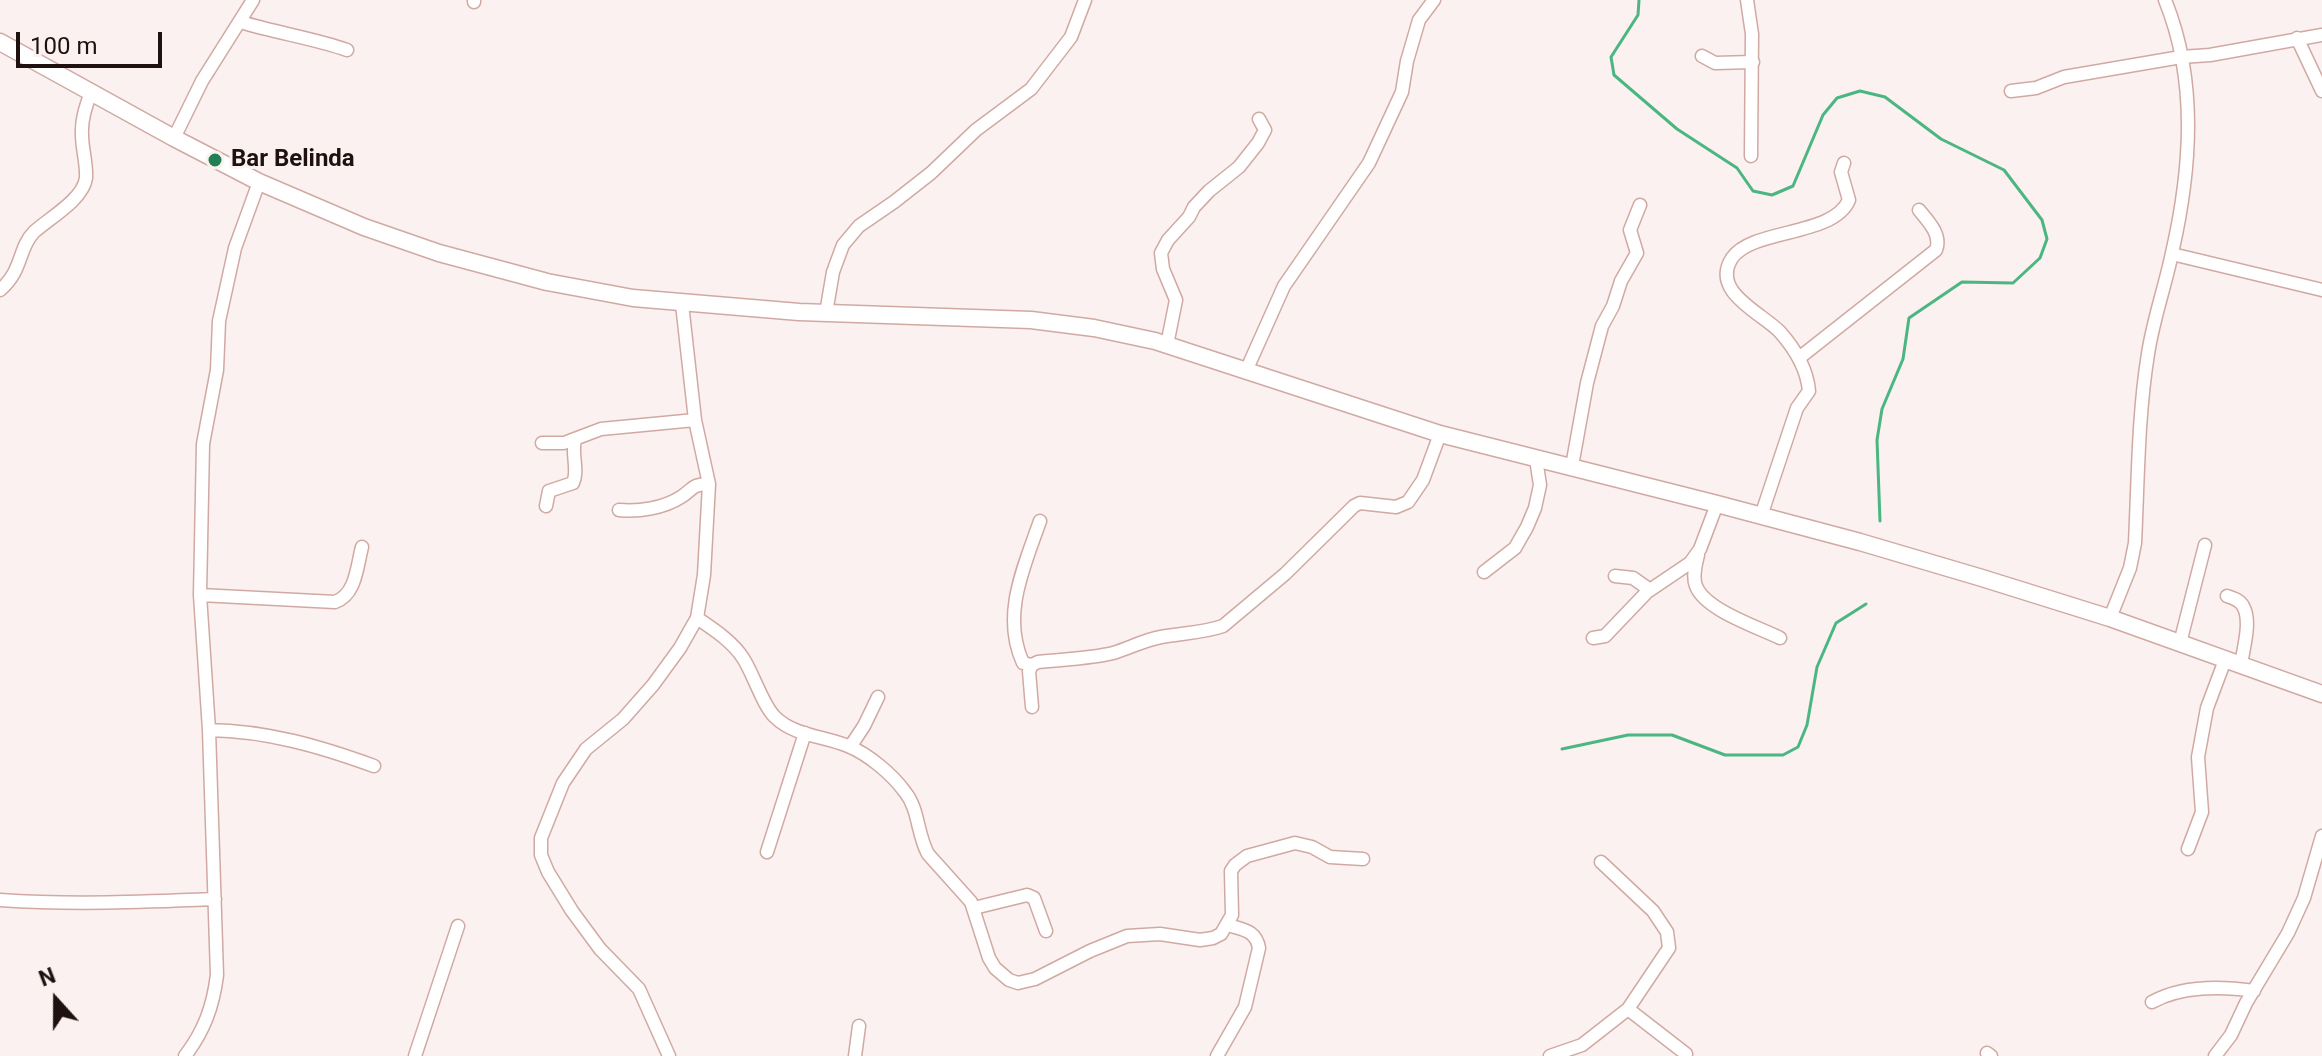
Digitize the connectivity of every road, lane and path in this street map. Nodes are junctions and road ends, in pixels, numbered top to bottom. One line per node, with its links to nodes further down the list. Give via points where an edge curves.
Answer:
1 (253, 0): 6 (street)
2 (1085, 0): 28 (street, via 1071,37 1031,89 859,226 843,245)
3 (1434, 0): 31 (street, via 1419,20 1402,92 1369,163 1284,286)
4 (1747, 0): 13 (street)
5 (2165, 0): 12 (street)
6 (241, 22): 10 (street); 18 (street, via 202,81)
7 (2322, 35): 8 (street)
8 (2297, 38): 12 (street); 15 (street)
9 (0, 42): 16 (main road)
10 (347, 50)
11 (1702, 56): 13 (street, via 1715,63)
12 (2181, 57): 14 (street); 24 (street, via 2190,129)
13 (1753, 62): 19 (street)
14 (2011, 91)
15 (2322, 91)
16 (91, 92): 18 (main road); 25 (street, via 83,120 82,189 33,233 10,281)
17 (1259, 119): 29 (street, via 1265,130 1258,143 1194,207 1161,253 1176,300)
18 (174, 138): 21 (main road)
19 (1751, 156)
20 (1844, 163): 30 (street, via 1846,208 1832,218 1746,248 1727,270 1736,296 1778,330)
21 (259, 182): 27 (main road, via 439,253 547,282); 50 (street, via 235,248 219,321 217,370 203,444)
22 (1640, 205): 37 (street, via 1630,230 1637,253 1602,326)
23 (1919, 210): 30 (street, via 1937,236 1936,250)
24 (2172, 254): 26 (street); 53 (street, via 2148,355 2135,543)
25 (0, 290)
26 (2322, 290)
27 (682, 304): 28 (main road); 32 (street)
28 (826, 313): 29 (main road, via 1031,320)
29 (1167, 345): 31 (main road)
30 (1799, 358): 42 (street, via 1809,391 1797,408)
31 (1246, 371): 33 (main road)
32 (695, 420): 34 (street, via 601,429); 38 (street)
33 (1440, 434): 36 (main road); 58 (street, via 1423,480 1408,502 1396,507 1354,506 1223,626)
34 (575, 440): 35 (street); 40 (street, via 575,479 549,491)
35 (542, 443)
36 (1536, 459): 37 (main road); 47 (street, via 1540,485 1527,527 1515,548)
37 (1572, 466): 39 (main road)
38 (709, 484): 41 (street, via 696,485 681,497 648,509); 52 (street)
39 (1717, 504): 42 (main road); 46 (street)
40 (546, 506)
41 (619, 510)
42 (1761, 516): 53 (main road)
43 (1040, 521): 58 (street, via 1013,602 1018,651 1023,663)
44 (2205, 545): 56 (street)
45 (362, 547): 50 (street, via 347,596 335,602)
46 (1700, 549): 49 (street, via 1690,563); 55 (street, via 1694,575 1699,591 1720,610)
47 (1484, 572)
48 (1615, 576): 49 (street, via 1633,578)
49 (1650, 590): 54 (street, via 1611,631)
50 (200, 595): 62 (street)
51 (2227, 596): 57 (street, via 2240,601 2247,622)
52 (697, 618): 63 (street, via 741,655 772,716); 86 (street, via 653,685 586,749 563,783 541,838 548,872 600,949 639,989)
53 (2110, 618): 56 (main road)
54 (1593, 638)
55 (1780, 638)
56 (2180, 643): 57 (main road)
57 (2233, 662): 59 (main road); 67 (street, via 2207,708 2198,757 2202,812)
58 (1032, 665): 61 (street)
59 (2322, 694)
60 (878, 697): 64 (street)
61 (1032, 707)
62 (209, 730): 65 (street, via 241,730 322,747); 73 (street)
63 (805, 733): 64 (street); 68 (street)
64 (850, 747): 75 (street, via 906,792 923,846)
65 (374, 766)
66 (2322, 836): 71 (street)
67 (2188, 849)
68 (767, 852)
69 (1363, 859): 76 (street, via 1330,857 1295,843 1247,856 1231,871)
70 (1601, 862): 81 (street, via 1653,911 1670,942)
71 (2308, 885): 72 (street); 79 (street)
72 (2322, 888)
73 (215, 899): 74 (street); 84 (street, via 214,997 207,1022)
74 (0, 900)
75 (974, 908): 76 (street, via 991,963 1018,983 1116,939 1160,934 1200,940 1221,934); 78 (street, via 1031,896)
76 (1228, 925): 88 (street, via 1250,931 1259,948 1245,1007)
77 (458, 926): 85 (street)
78 (1046, 931)
79 (2254, 991): 80 (street, via 2218,988 2165,995); 90 (street)
80 (2152, 1002)
81 (1628, 1009): 83 (street); 89 (street, via 1582,1045)
82 (859, 1026): 87 (street)
83 (1686, 1054)
84 (185, 1056)
85 (415, 1056)
86 (669, 1056)
87 (855, 1056)
88 (1217, 1056)
89 (1550, 1056)
90 (2215, 1056)

